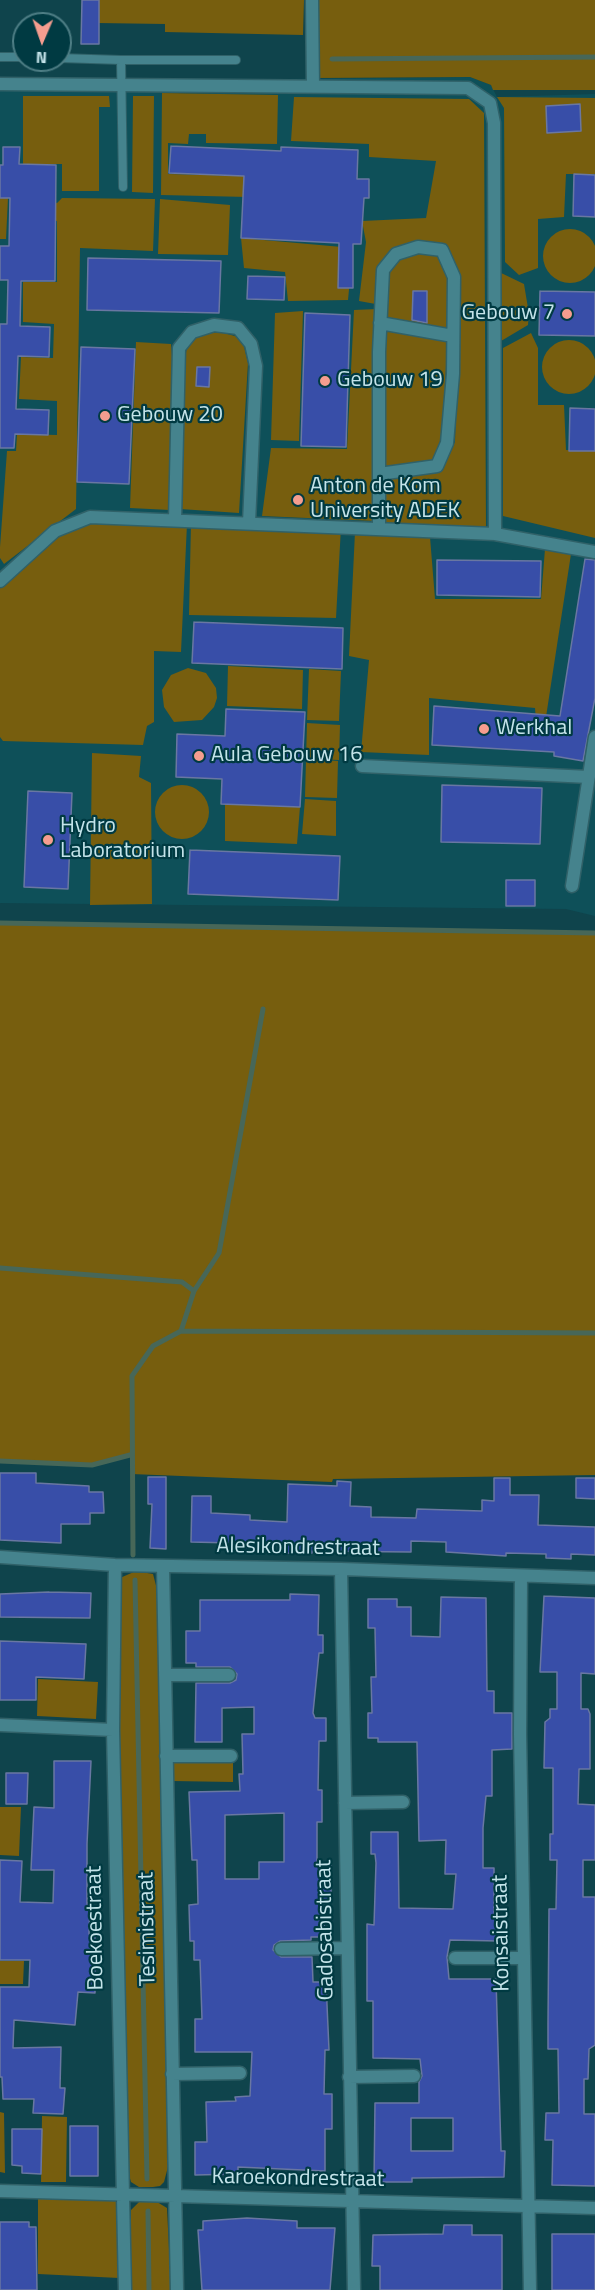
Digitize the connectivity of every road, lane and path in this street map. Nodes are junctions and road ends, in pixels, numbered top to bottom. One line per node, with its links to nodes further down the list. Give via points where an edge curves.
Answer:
1 (312, 0): 7 (street)
2 (72, 58): 3 (lane)
3 (121, 60): 4 (lane); 6 (lane)
4 (236, 60)
5 (0, 84): 6 (street)
6 (123, 85): 7 (street); 8 (lane)
7 (313, 86): 15 (street, via 468,88 490,103 494,123)
8 (123, 187)
9 (380, 323): 10 (street); 10 (street, via 382,270 396,254 418,246 442,250 454,277); 11 (street)
10 (453, 336): 11 (street, via 447,443 437,466)
11 (379, 474): 14 (street)
12 (175, 520): 13 (street); 13 (street, via 179,348 192,332 214,325 238,328 251,344 256,366); 17 (street, via 90,516 55,531)
13 (249, 523): 14 (street)
14 (379, 529): 15 (street)
15 (495, 534): 16 (street)
16 (595, 552)
17 (0, 580)
18 (595, 737): 20 (street)
19 (362, 766): 20 (street)
20 (591, 782): 21 (street)
21 (572, 886)
22 (0, 1557): 23 (street, Alesikondrestraat)
23 (115, 1565): 24 (street, Alesikondrestraat); 31 (street, Boekoestraat)
24 (163, 1566): 25 (street, Alesikondrestraat); 28 (street, Tesimistraat)
25 (341, 1569): 26 (street, Alesikondrestraat); 35 (street, Gadosabistraat)
26 (521, 1576): 27 (street, Alesikondrestraat); 39 (street, Konsaistraat)
27 (595, 1578)
28 (165, 1675): 29 (street); 32 (street, Tesimistraat)
29 (229, 1675)
30 (0, 1725): 31 (street)
31 (113, 1730): 45 (street, Boekoestraat)
32 (166, 1756): 33 (street); 41 (street, Tesimistraat)
33 (231, 1756)
34 (403, 1802): 35 (street)
35 (345, 1803): 36 (street, Gadosabistraat)
36 (347, 1948): 37 (street); 43 (street, Gadosabistraat)
37 (281, 1949)
38 (454, 1958): 39 (street)
39 (523, 1958): 48 (street, Konsaistraat)
40 (240, 2073): 41 (street)
41 (172, 2074): 46 (street, Tesimistraat)
42 (414, 2076): 43 (street)
43 (349, 2078): 47 (street, Gadosabistraat)
44 (0, 2191): 45 (street, Karoekondrestraat)
45 (124, 2195): 46 (street, Karoekondrestraat); 50 (street, Boekoestraat)
46 (175, 2197): 47 (street, Karoekondrestraat); 51 (street, Tesimistraat)
47 (352, 2201): 48 (street, Karoekondrestraat); 52 (street, Gadosabistraat)
48 (528, 2205): 49 (street, Karoekondrestraat); 53 (street, Konsaistraat)
49 (595, 2208)
50 (125, 2290)
51 (177, 2290)
52 (354, 2290)
53 (530, 2290)

